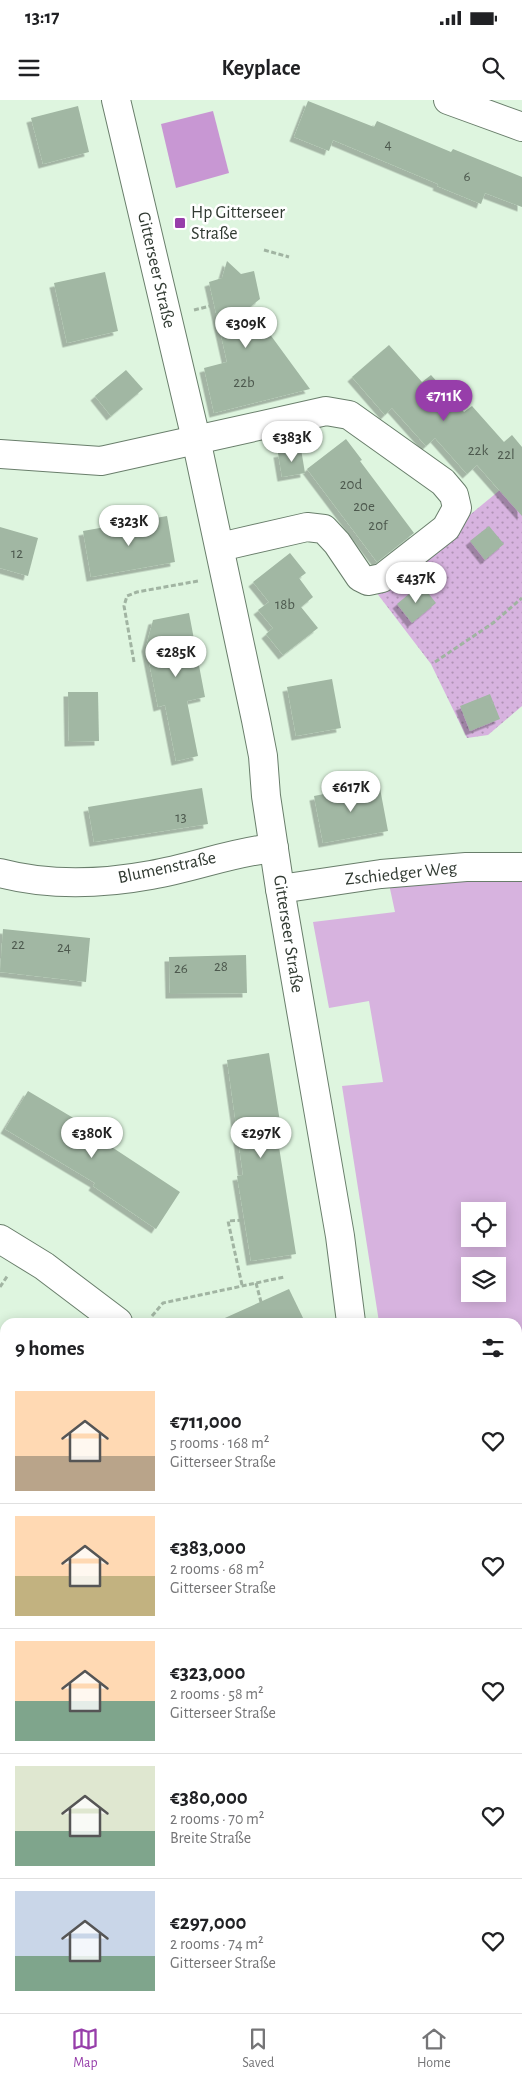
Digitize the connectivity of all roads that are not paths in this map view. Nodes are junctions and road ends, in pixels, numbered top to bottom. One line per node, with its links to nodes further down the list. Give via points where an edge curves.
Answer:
1 (116, 100): 4 (street, Gitterseer Straße)
2 (448, 100): 3 (street)
3 (522, 127)
4 (196, 439): 5 (street, via 101,461); 6 (street, Gitterseer Straße); 6 (street, via 326,411 349,415 443,482 454,495 457,508 446,528 382,578 368,581 360,578 324,529 306,527)
5 (0, 454)
6 (220, 547): 7 (street, Gitterseer Straße, via 261,747)
7 (274, 848): 9 (street, Blumenstraße, via 245,851 152,875 88,882 23,879); 10 (street, Gitterseer Straße)
8 (522, 867): 10 (street, Zschiedger Weg, via 466,867 381,874)
9 (0, 873)
10 (280, 889): 13 (street, Gitterseer Straße, via 340,1236)
11 (0, 1239): 12 (street, via 44,1266)
12 (113, 1318)
13 (350, 1318)

